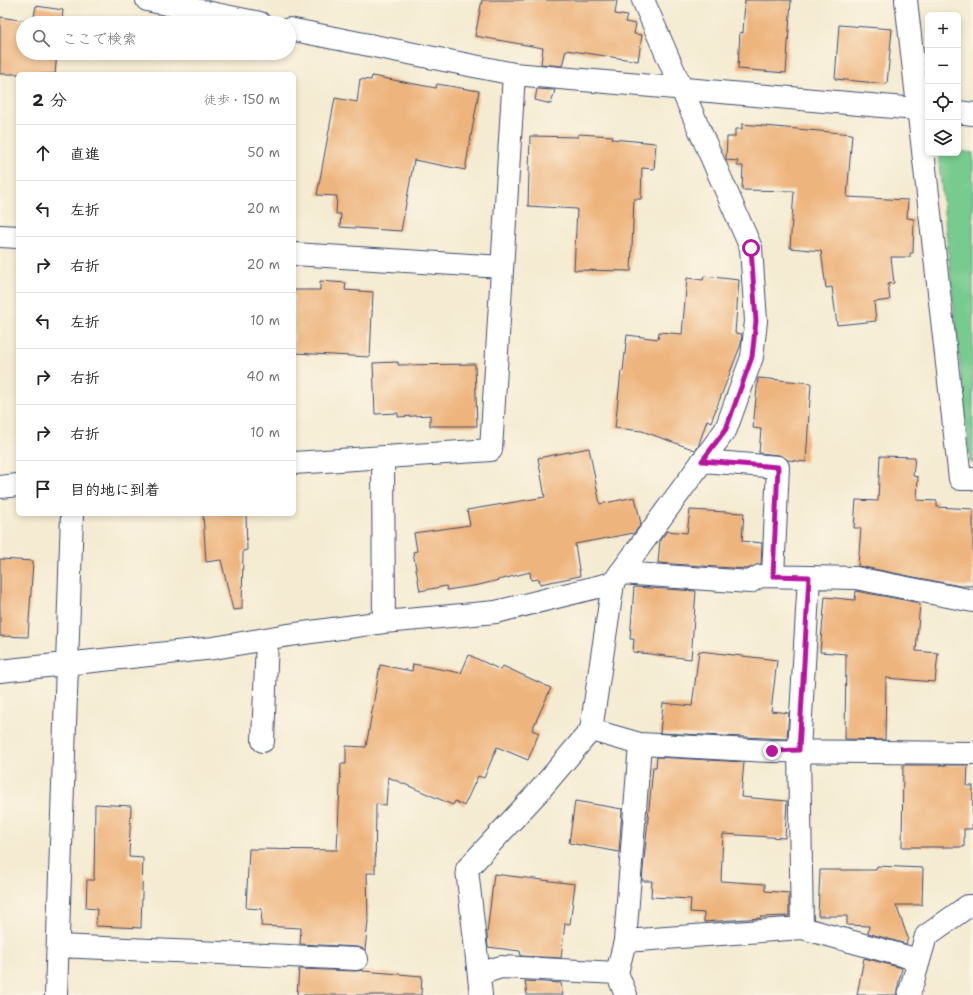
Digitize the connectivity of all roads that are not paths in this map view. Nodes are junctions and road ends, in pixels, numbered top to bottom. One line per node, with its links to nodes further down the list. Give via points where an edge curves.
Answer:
1 (147, 0): 4 (street)
2 (643, 0): 7 (street)
3 (906, 0): 8 (street)
4 (226, 16)
5 (296, 30): 6 (street)
6 (514, 74): 7 (street); 14 (street)
7 (680, 90): 8 (street); 16 (street, via 751,248 756,321 752,357 726,429)
8 (923, 110): 18 (street, via 960,480)
9 (961, 112): 10 (street)
10 (973, 114)
11 (0, 236): 12 (street)
12 (16, 237)
13 (296, 254): 14 (street)
14 (502, 267): 15 (street, via 491,450)
15 (383, 457): 17 (street); 26 (street)
16 (702, 461): 22 (street, via 778,467); 24 (street)
17 (296, 463)
18 (973, 479)
19 (16, 485): 20 (street)
20 (0, 487)
21 (72, 516): 28 (street)
22 (773, 576): 23 (street); 24 (street, via 760,576 750,582)
23 (809, 577): 25 (street, via 856,578); 33 (street)
24 (616, 578): 26 (street, via 496,612); 30 (street)
25 (973, 601)
26 (384, 622): 27 (street)
27 (267, 639): 28 (street, via 214,648); 31 (street)
28 (66, 663): 29 (street); 38 (street)
29 (0, 671)
30 (591, 730): 32 (street); 42 (street, via 467,869)
31 (263, 741)
32 (640, 744): 33 (street, via 772,751); 37 (street)
33 (799, 750): 34 (street); 36 (street)
34 (973, 753)
35 (973, 906): 40 (street, via 968,906 926,936)
36 (802, 928): 37 (street); 40 (street)
37 (625, 941): 41 (street)
38 (58, 946): 39 (street); 43 (street)
39 (357, 959)
40 (919, 960): 45 (street)
41 (617, 973): 42 (street, via 501,967); 44 (street)
42 (480, 984)
43 (56, 995)
44 (626, 995)
45 (909, 995)

